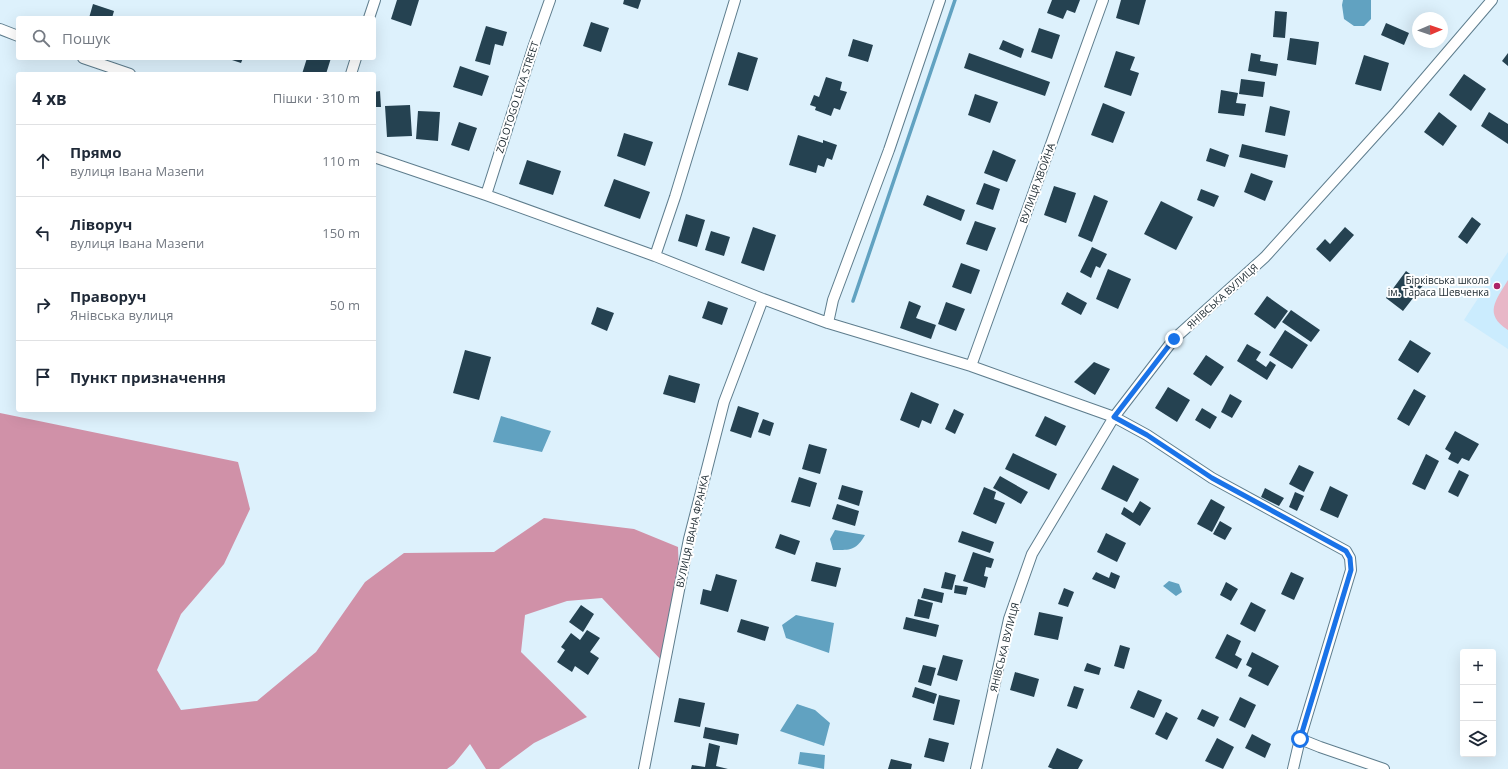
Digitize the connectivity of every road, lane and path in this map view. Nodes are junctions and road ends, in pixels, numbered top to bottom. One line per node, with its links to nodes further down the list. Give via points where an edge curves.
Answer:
1 (375, 0): 7 (street)
2 (550, 0): 15 (street, ZOLOTOGO LEVA STREET)
3 (736, 0): 16 (street)
4 (940, 0): 18 (street, via 889,150 833,300)
5 (1103, 0): 19 (street, ВУЛИЦЯ ХВОЙНА)
6 (1492, 0): 20 (street, ЯНІВСЬКА ВУЛИЦЯ, via 1397,111 1265,257 1174,339)
7 (370, 16)
8 (0, 29): 9 (street)
9 (16, 35)
10 (89, 60): 12 (street)
11 (355, 60): 13 (street)
12 (124, 72)
13 (352, 72)
14 (376, 158): 15 (street)
15 (486, 195): 16 (street)
16 (655, 256): 17 (street)
17 (763, 299): 18 (street); 22 (street, ВУЛИЦЯ ІВАНА ФРАНКА, via 724,402 691,532)
18 (828, 323): 19 (street)
19 (971, 366): 20 (street)
20 (1114, 417): 21 (street, via 1147,435 1212,478 1346,551 1350,558 1351,570); 23 (street, ЯНІВСЬКА ВУЛИЦЯ, via 1032,554 1009,619)
21 (1300, 739): 24 (street); 25 (street)
22 (644, 769)
23 (976, 769)
24 (1293, 769)
25 (1384, 769)

